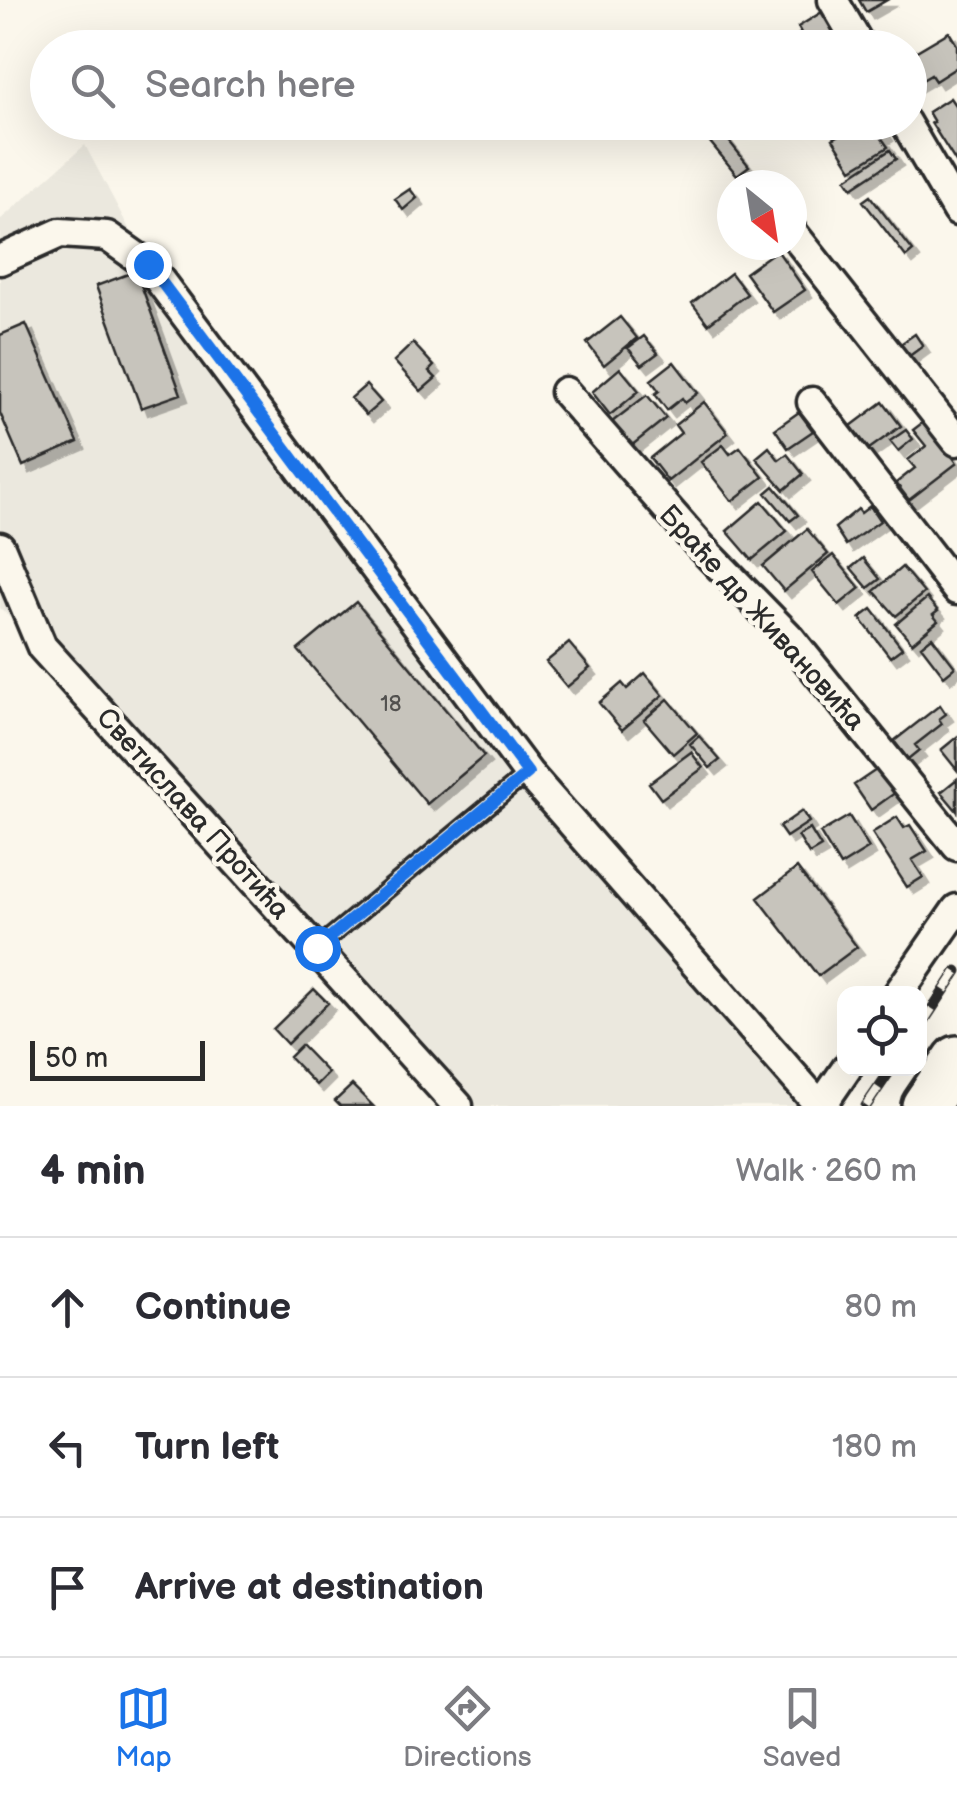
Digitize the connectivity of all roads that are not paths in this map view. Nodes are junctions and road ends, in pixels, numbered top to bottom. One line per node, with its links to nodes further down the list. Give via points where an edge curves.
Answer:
1 (833, 0): 2 (street)
2 (850, 30)
3 (916, 140): 4 (street)
4 (957, 211)
5 (807, 251): 9 (street)
6 (0, 260): 12 (street, via 60,232 107,236 148,264)
7 (565, 392): 13 (street, Браће др Живановића, via 790,638)
8 (812, 402): 11 (street)
9 (957, 442)
10 (0, 547): 15 (street, Светислава Протића, via 42,647)
11 (957, 590)
12 (528, 773): 15 (lane); 20 (street)
13 (957, 846)
14 (957, 909): 16 (street)
15 (317, 948): 19 (street, Светислава Протића)
16 (904, 986)
17 (957, 1060): 21 (main road)
18 (841, 1076): 20 (street)
19 (458, 1106)
20 (821, 1106)
21 (925, 1106)

